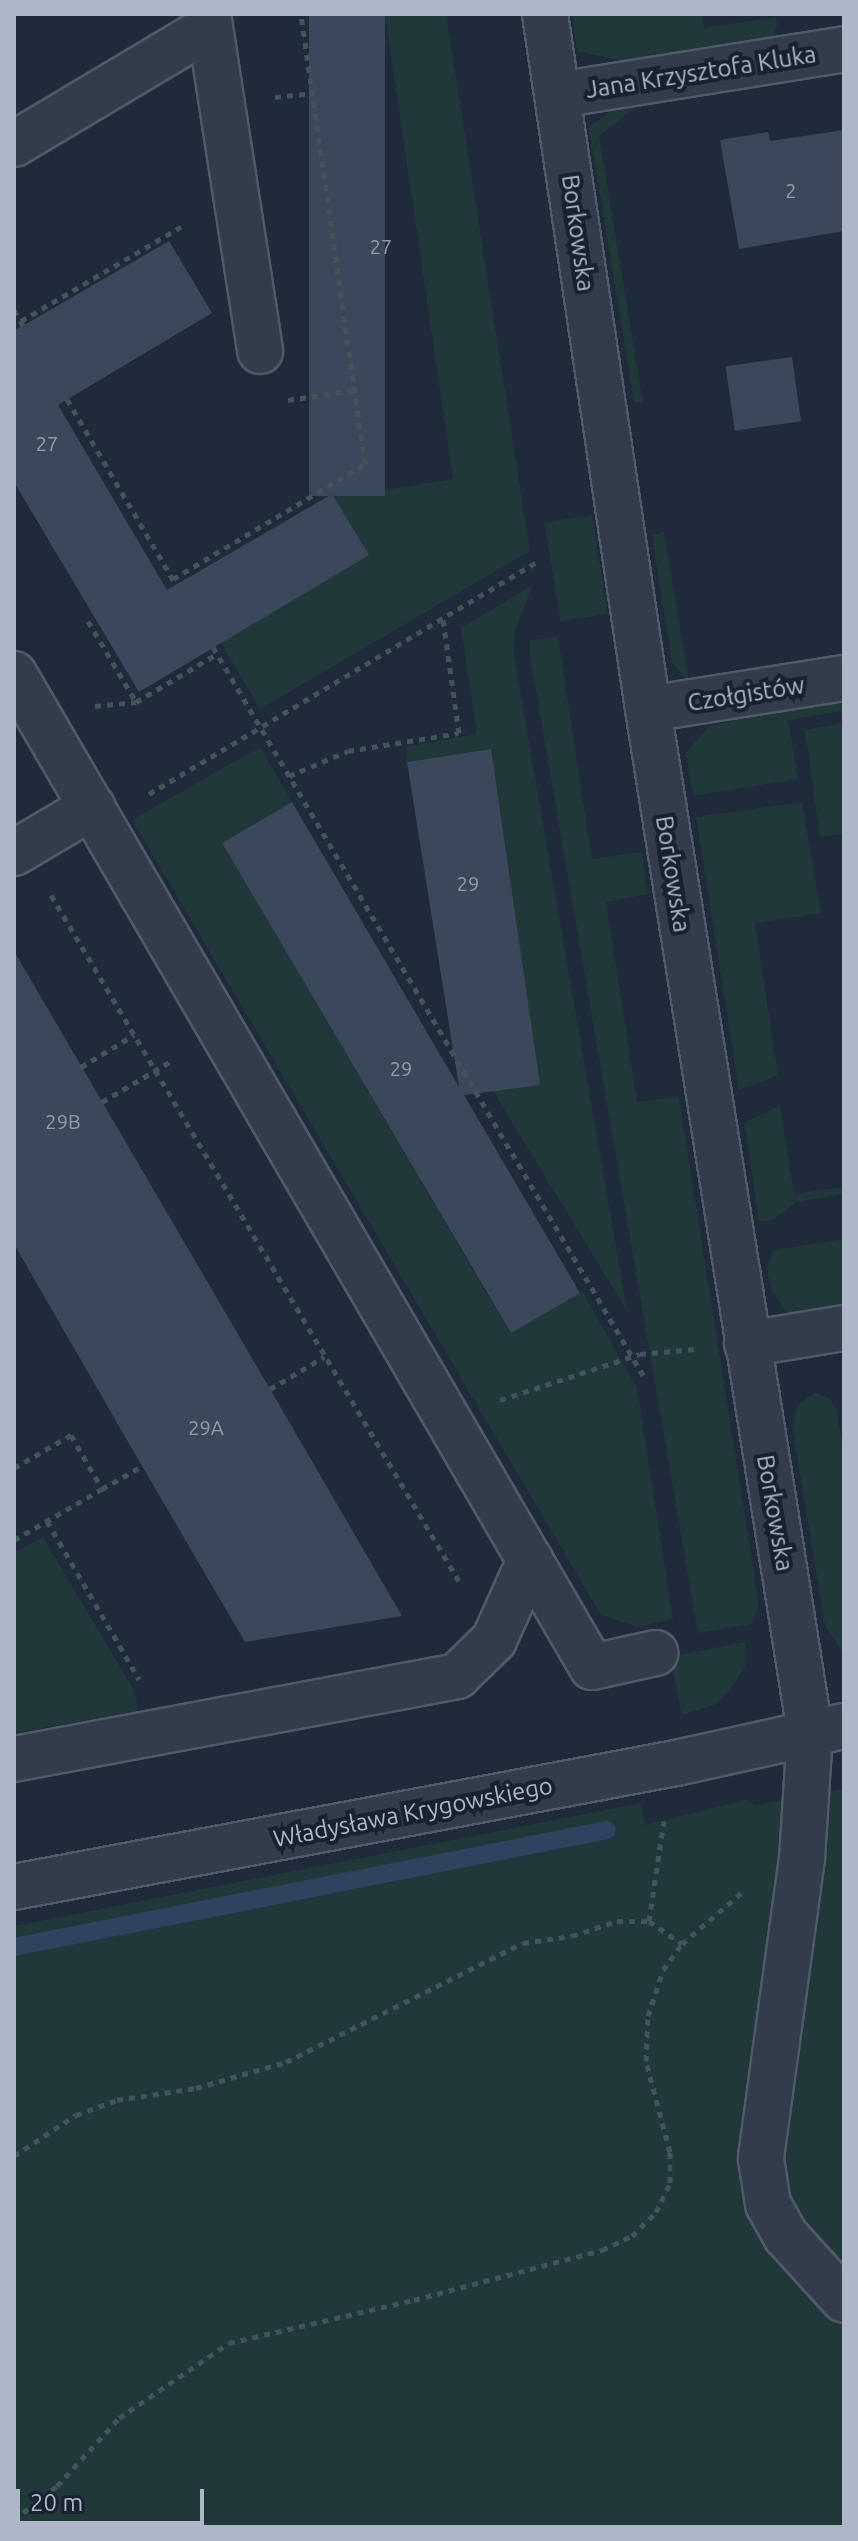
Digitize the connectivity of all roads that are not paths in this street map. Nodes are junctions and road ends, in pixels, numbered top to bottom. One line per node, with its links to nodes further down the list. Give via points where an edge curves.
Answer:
1 (545, 14): 4 (street, Borkowska)
2 (209, 20): 5 (street); 6 (street)
3 (844, 49): 4 (street, Jana Krzysztofa Kluka)
4 (558, 95): 9 (street, Borkowska)
5 (14, 144)
6 (260, 351)
7 (14, 674): 10 (street)
8 (844, 678): 9 (street, Czołgistów)
9 (648, 709): 13 (street, Borkowska)
10 (96, 815): 11 (street); 14 (street)
11 (14, 853)
12 (844, 1328): 13 (street)
13 (747, 1344): 16 (street, Borkowska)
14 (530, 1560): 15 (street, via 592,1667); 17 (street, via 494,1640 457,1676)
15 (655, 1653)
16 (827, 1729): 18 (street, Władysława Krygowskiego, via 676,1763); 19 (street, Borkowska, via 802,1858 761,2159 768,2204 786,2236)
17 (14, 1759)
18 (14, 1887)
19 (844, 2300)

